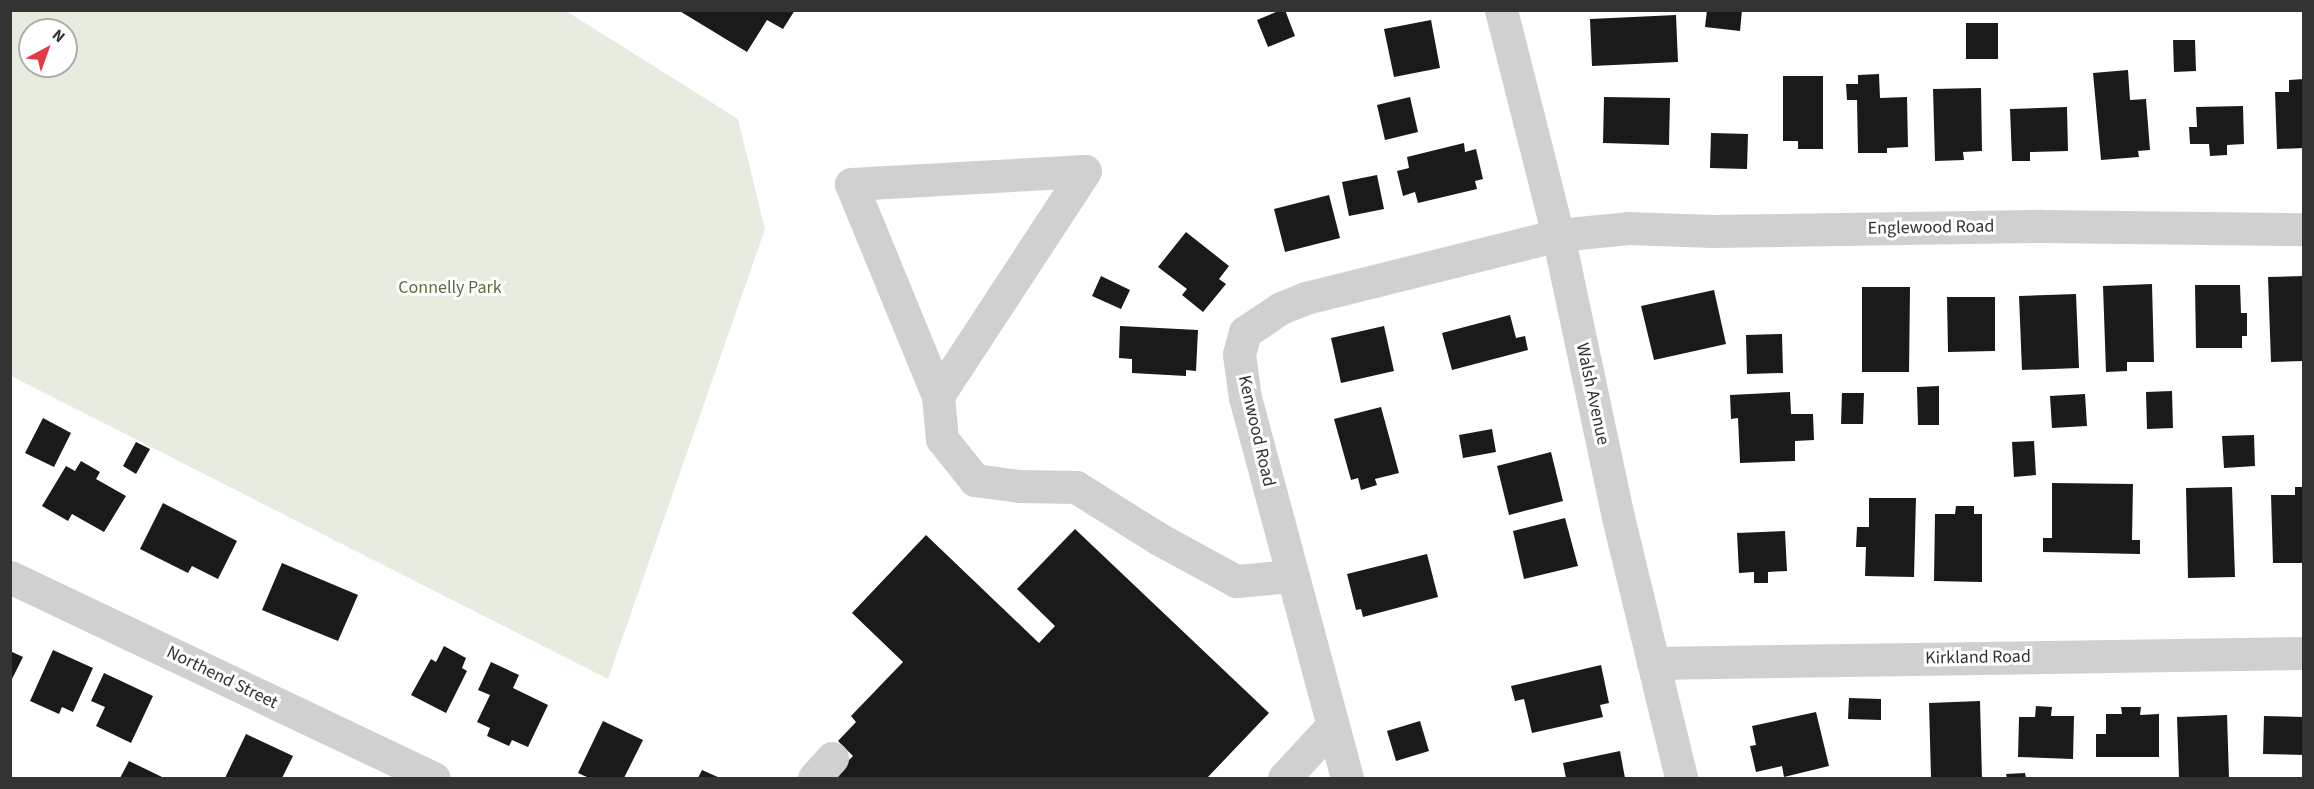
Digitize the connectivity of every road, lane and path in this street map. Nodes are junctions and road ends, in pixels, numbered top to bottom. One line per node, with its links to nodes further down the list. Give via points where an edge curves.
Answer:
1 (1502, 10): 3 (street, Walsh Avenue)
2 (2304, 229): 3 (street, Englewood Road, via 1628,228)
3 (1558, 235): 5 (street, Kenwood Road, via 1306,298 1281,308 1245,332 1239,354 1245,398); 8 (street, Walsh Avenue)
4 (938, 396): 4 (street, via 1021,269 1085,171 851,184); 5 (street, via 942,439 975,480 1076,487 1236,581)
5 (1292, 576): 9 (street, Kenwood Road)
6 (10, 577): 10 (street, Northend Street)
7 (2304, 653): 8 (street, Kirkland Road)
8 (1653, 663): 13 (street, Walsh Avenue)
9 (1332, 726): 11 (street); 12 (street, Kenwood Road)
10 (434, 778)
11 (1284, 778)
12 (1347, 778)
13 (1681, 778)

